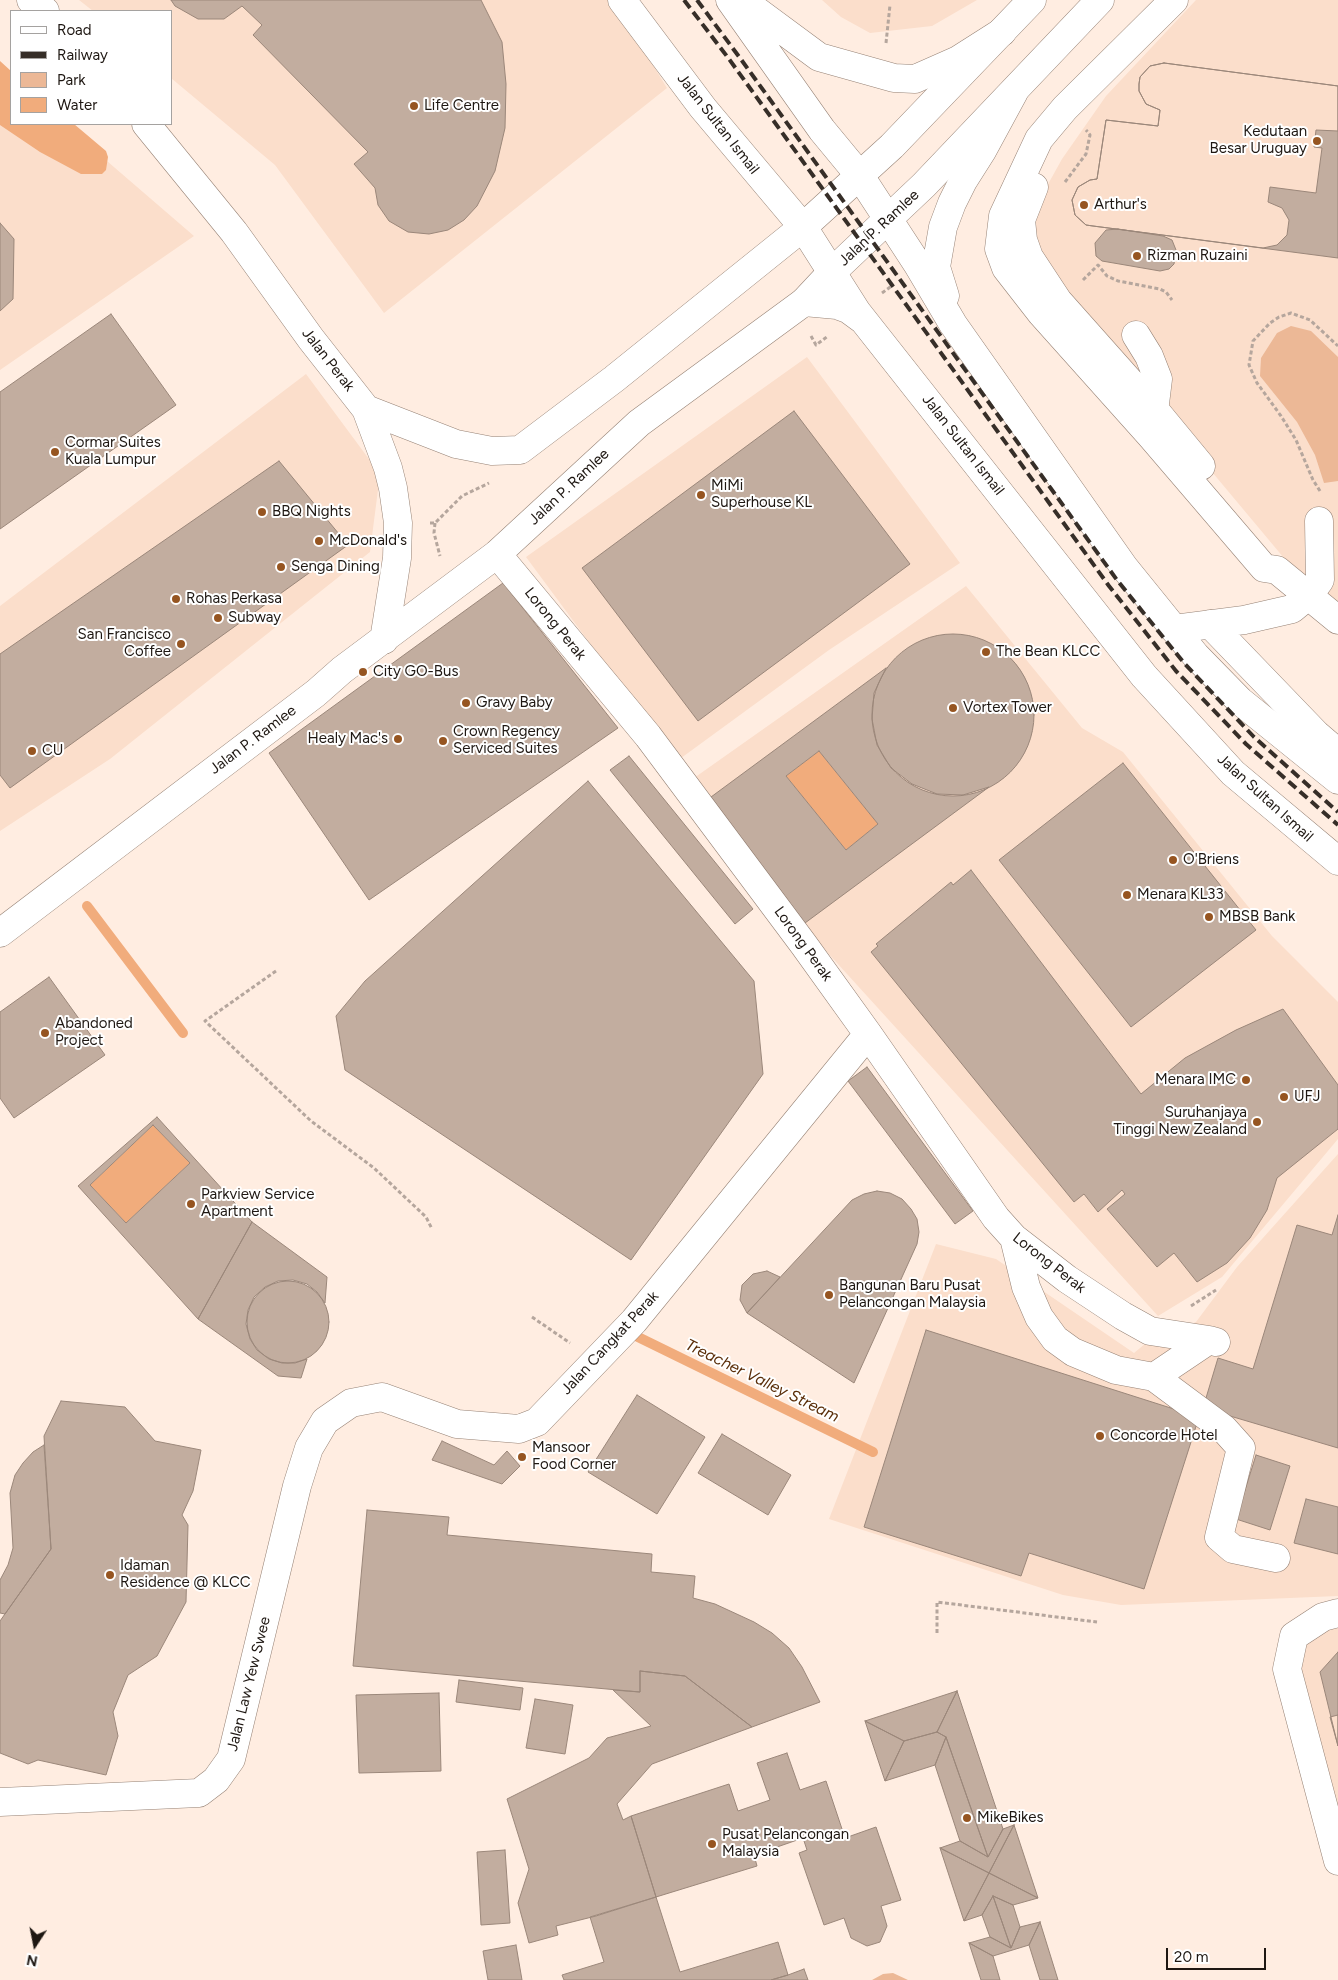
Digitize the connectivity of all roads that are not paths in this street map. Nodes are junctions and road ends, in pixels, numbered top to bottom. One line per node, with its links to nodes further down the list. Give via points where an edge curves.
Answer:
1 (31, 0): 9 (street)
2 (622, 0): 15 (street, Jalan Sultan Ismail, via 703,108)
3 (730, 0): 13 (street, via 822,130)
4 (742, 0): 10 (street, via 819,56 894,78 915,79 958,60)
5 (1032, 0): 10 (street)
6 (1100, 0): 11 (street, Jalan P. Ramlee)
7 (1174, 0): 23 (street, via 1065,108 1039,139 1003,216 999,249 1006,268 1041,313)
8 (1195, 0): 22 (street, via 1075,118 1036,182 1022,220 1023,240 1029,257 1058,301)
9 (44, 10)
10 (1002, 32): 13 (street)
11 (1014, 92): 14 (street, Jalan P. Ramlee); 19 (street, via 963,181 943,227 936,267)
12 (147, 125): 21 (street, Jalan Perak, via 234,232)
13 (860, 176): 14 (street); 15 (street)
14 (888, 218): 16 (street, Jalan P. Ramlee); 19 (street)
15 (803, 227): 16 (street, Jalan Sultan Ismail); 21 (street, via 614,380 520,450 492,451 456,444)
16 (832, 272): 17 (street, Jalan P. Ramlee); 18 (street, Jalan Sultan Ismail)
17 (804, 302): 18 (street, via 837,305); 25 (street, Jalan P. Ramlee, via 639,423)
18 (864, 321): 34 (street, Jalan Sultan Ismail, via 1144,676 1233,773)
19 (953, 324): 30 (street, via 1110,546)
20 (1136, 336): 22 (street, via 1158,379)
21 (366, 409): 31 (street, Jalan Perak, via 394,488 398,523 397,558)
22 (1154, 409): 23 (street); 26 (street, via 1274,555)
23 (1151, 436): 26 (street, via 1264,568)
24 (1319, 521): 27 (street, via 1320,580)
25 (497, 554): 31 (street, Jalan P. Ramlee); 36 (street, Lorong Perak, via 648,736)
26 (1277, 570): 27 (street)
27 (1309, 595): 28 (street); 29 (street, via 1292,609)
28 (1338, 620)
29 (1210, 624): 30 (street); 32 (street)
30 (1174, 629): 33 (street, via 1240,701)
31 (384, 640): 35 (street, Jalan P. Ramlee)
32 (1338, 753)
33 (1338, 780)
34 (1338, 860)
35 (0, 933)
36 (868, 1034): 37 (street, Lorong Perak, via 996,1218); 39 (street, Jalan Cangkat Perak, via 634,1321 537,1422 519,1429 457,1424 382,1397 352,1403 325,1422 309,1448)
37 (1014, 1238): 38 (street, via 1026,1287 1039,1317 1056,1339 1073,1352 1116,1370); 38 (street, Lorong Perak, via 1067,1279 1150,1331 1218,1342)
38 (1154, 1377): 40 (street, via 1224,1429 1241,1448 1218,1537 1232,1549)
39 (297, 1486): 42 (street, Jalan Law Yew Swee, via 231,1759 216,1780 199,1792)
40 (1276, 1558)
41 (1338, 1613): 43 (street, via 1323,1617 1294,1636 1287,1669)
42 (0, 1802)
43 (1338, 1861)

